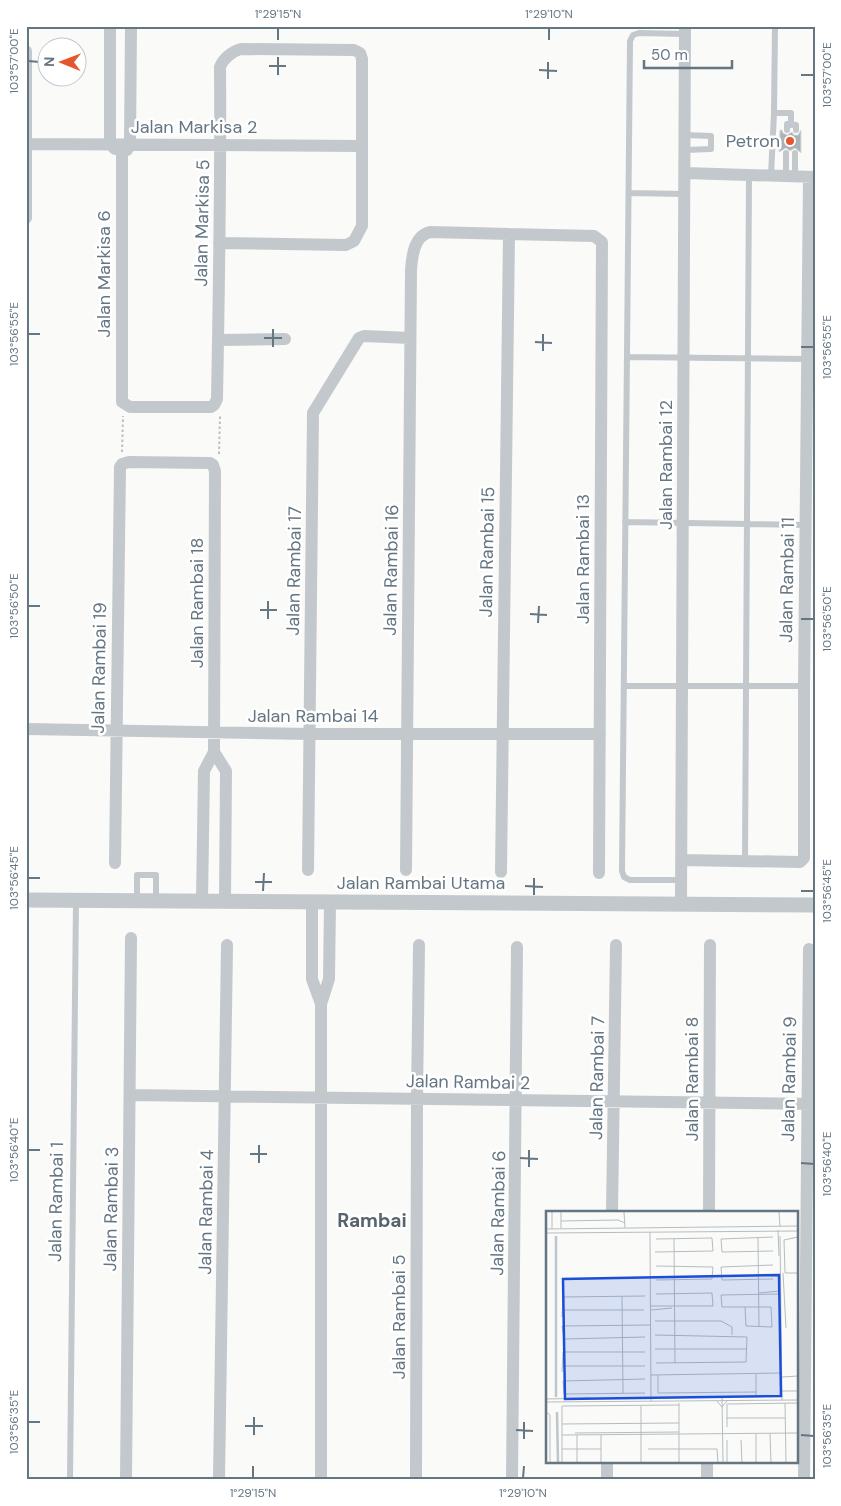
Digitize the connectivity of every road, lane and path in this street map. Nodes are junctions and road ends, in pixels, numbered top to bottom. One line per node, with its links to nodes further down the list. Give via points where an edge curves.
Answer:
1 (110, 26): 10 (street)
2 (131, 26): 11 (street)
3 (775, 26): 6 (lane)
4 (685, 30): 8 (street, Jalan Rambai 12); 23 (lane, via 639,33 631,38)
5 (26, 51): 9 (street)
6 (774, 113): 7 (lane, via 791,113); 20 (lane)
7 (791, 128)
8 (685, 135): 14 (street, Jalan Rambai 12); 14 (lane, via 711,136 711,149)
9 (27, 144): 10 (street, Jalan Markisa 2); 25 (street)
10 (110, 144): 11 (street, Jalan Markisa 2); 17 (street)
11 (130, 144): 12 (street, Jalan Markisa 2); 17 (street)
12 (221, 145): 13 (street, Jalan Markisa 2); 13 (street, Jalan Markisa 5, via 220,67 229,55 241,49 350,50 360,53); 27 (street, Jalan Markisa 5)
13 (361, 146): 27 (street, via 361,228 352,244)
14 (685, 150): 18 (street, Jalan Rambai 12)
15 (786, 153): 21 (lane)
16 (795, 153): 21 (lane)
17 (122, 156): 35 (street, Jalan Markisa 6, via 122,402 130,407 208,408 216,402)
18 (685, 173): 19 (street); 24 (street, Jalan Rambai 12)
19 (749, 175): 20 (street); 33 (lane)
20 (771, 175): 21 (street)
21 (791, 176): 22 (street)
22 (812, 177): 34 (street, Jalan Rambai 11)
23 (629, 193): 24 (lane); 31 (lane)
24 (685, 194): 32 (street, Jalan Rambai 12)
25 (26, 218)
26 (509, 234): 28 (street, Jalan Rambai 16, via 426,232 422,236 412,252); 54 (street, Jalan Rambai 15); 55 (street, Jalan Rambai 13, via 594,236 603,246)
27 (219, 243): 30 (street, Jalan Markisa 5)
28 (410, 338): 52 (street, Jalan Rambai 17, via 359,338 314,411); 53 (street, Jalan Rambai 16)
29 (285, 339): 30 (street)
30 (218, 340): 35 (street, Jalan Markisa 5)
31 (627, 357): 32 (lane); 41 (lane)
32 (684, 358): 33 (lane); 42 (street, Jalan Rambai 12)
33 (748, 358): 34 (lane); 43 (lane)
34 (807, 358): 44 (street, Jalan Rambai 11)
35 (217, 394)
36 (123, 413): 39 (path)
37 (220, 413): 38 (path)
38 (220, 448)
39 (122, 449)
40 (215, 474): 50 (street, Jalan Rambai 19, via 213,465 207,463 122,464); 51 (street, Jalan Rambai 18)
41 (625, 522): 42 (lane); 47 (lane)
42 (683, 523): 43 (lane); 45 (street, Jalan Rambai 12)
43 (747, 524): 44 (lane); 46 (lane)
44 (805, 525): 48 (street, Jalan Rambai 11)
45 (682, 684): 46 (lane); 47 (lane); 59 (street, Jalan Rambai 12)
46 (746, 685): 48 (lane); 60 (lane)
47 (624, 686): 66 (lane, via 622,874 630,880)
48 (804, 686): 60 (street, Jalan Rambai 11, via 804,858 800,862)
49 (26, 729): 50 (street, Jalan Rambai 14)
50 (116, 730): 51 (street, Jalan Rambai 14); 61 (street, Jalan Rambai 19)
51 (214, 732): 52 (street, Jalan Rambai 14); 56 (street, Jalan Rambai 18)
52 (309, 734): 53 (street, Jalan Rambai 14); 62 (street, Jalan Rambai 17)
53 (407, 734): 54 (street, Jalan Rambai 14); 63 (street, Jalan Rambai 16)
54 (503, 734): 55 (street, Jalan Rambai 14); 64 (street, Jalan Rambai 15)
55 (600, 734): 65 (street, Jalan Rambai 13)
56 (214, 752): 57 (street, via 204,771); 58 (street, via 226,771)
57 (203, 808): 58 (street); 71 (street)
58 (226, 808): 72 (street)
59 (681, 860): 60 (street, Jalan Rambai 11); 66 (street, Jalan Rambai 12)
60 (745, 861)
61 (115, 864)
62 (308, 870)
63 (406, 870)
64 (501, 872)
65 (599, 873)
66 (680, 880): 75 (street, Jalan Rambai 12)
67 (26, 900): 68 (street, Jalan Rambai Utama)
68 (76, 900): 69 (street, Jalan Rambai Utama); 97 (lane, Jalan Rambai 1)
69 (137, 901): 70 (street, Jalan Rambai Utama); 70 (lane, via 138,875 156,875)
70 (156, 901): 71 (street, Jalan Rambai Utama)
71 (202, 901): 72 (street, Jalan Rambai Utama)
72 (225, 901): 73 (street, Jalan Rambai Utama)
73 (312, 902): 74 (street, Jalan Rambai Utama); 84 (street, via 312,979)
74 (330, 902): 75 (street, Jalan Rambai Utama); 84 (street, via 329,979)
75 (681, 904): 76 (street, Jalan Rambai Utama)
76 (815, 905)
77 (131, 938): 85 (street, Jalan Rambai 3)
78 (227, 945): 86 (street, Jalan Rambai 4)
79 (418, 945): 88 (street, Jalan Rambai 5)
80 (616, 945): 90 (street, Jalan Rambai 7)
81 (710, 945): 91 (street, Jalan Rambai 8)
82 (517, 947): 89 (street, Jalan Rambai 6)
83 (809, 949): 92 (street, Jalan Rambai 9)
84 (321, 1004): 87 (street)
85 (130, 1095): 86 (street, Jalan Rambai 2); 98 (street, Jalan Rambai 3)
86 (225, 1096): 87 (street, Jalan Rambai 2); 99 (street, Jalan Rambai 4)
87 (321, 1098): 88 (street, Jalan Rambai 2); 100 (street)
88 (417, 1099): 89 (street, Jalan Rambai 2); 101 (street, Jalan Rambai 5)
89 (516, 1100): 90 (street, Jalan Rambai 2); 102 (street, Jalan Rambai 6)
90 (614, 1102): 91 (street, Jalan Rambai 2); 93 (street, Jalan Rambai 7)
91 (709, 1103): 92 (street, Jalan Rambai 2); 94 (street, Jalan Rambai 8)
92 (811, 1104): 105 (street, Jalan Rambai 9)
93 (612, 1211)
94 (708, 1211)
95 (607, 1464): 103 (street)
96 (707, 1464): 104 (street)
97 (70, 1480)
98 (126, 1480)
99 (219, 1480)
100 (320, 1480)
101 (416, 1480)
102 (512, 1480)
103 (607, 1480)
104 (707, 1480)
105 (804, 1480)

